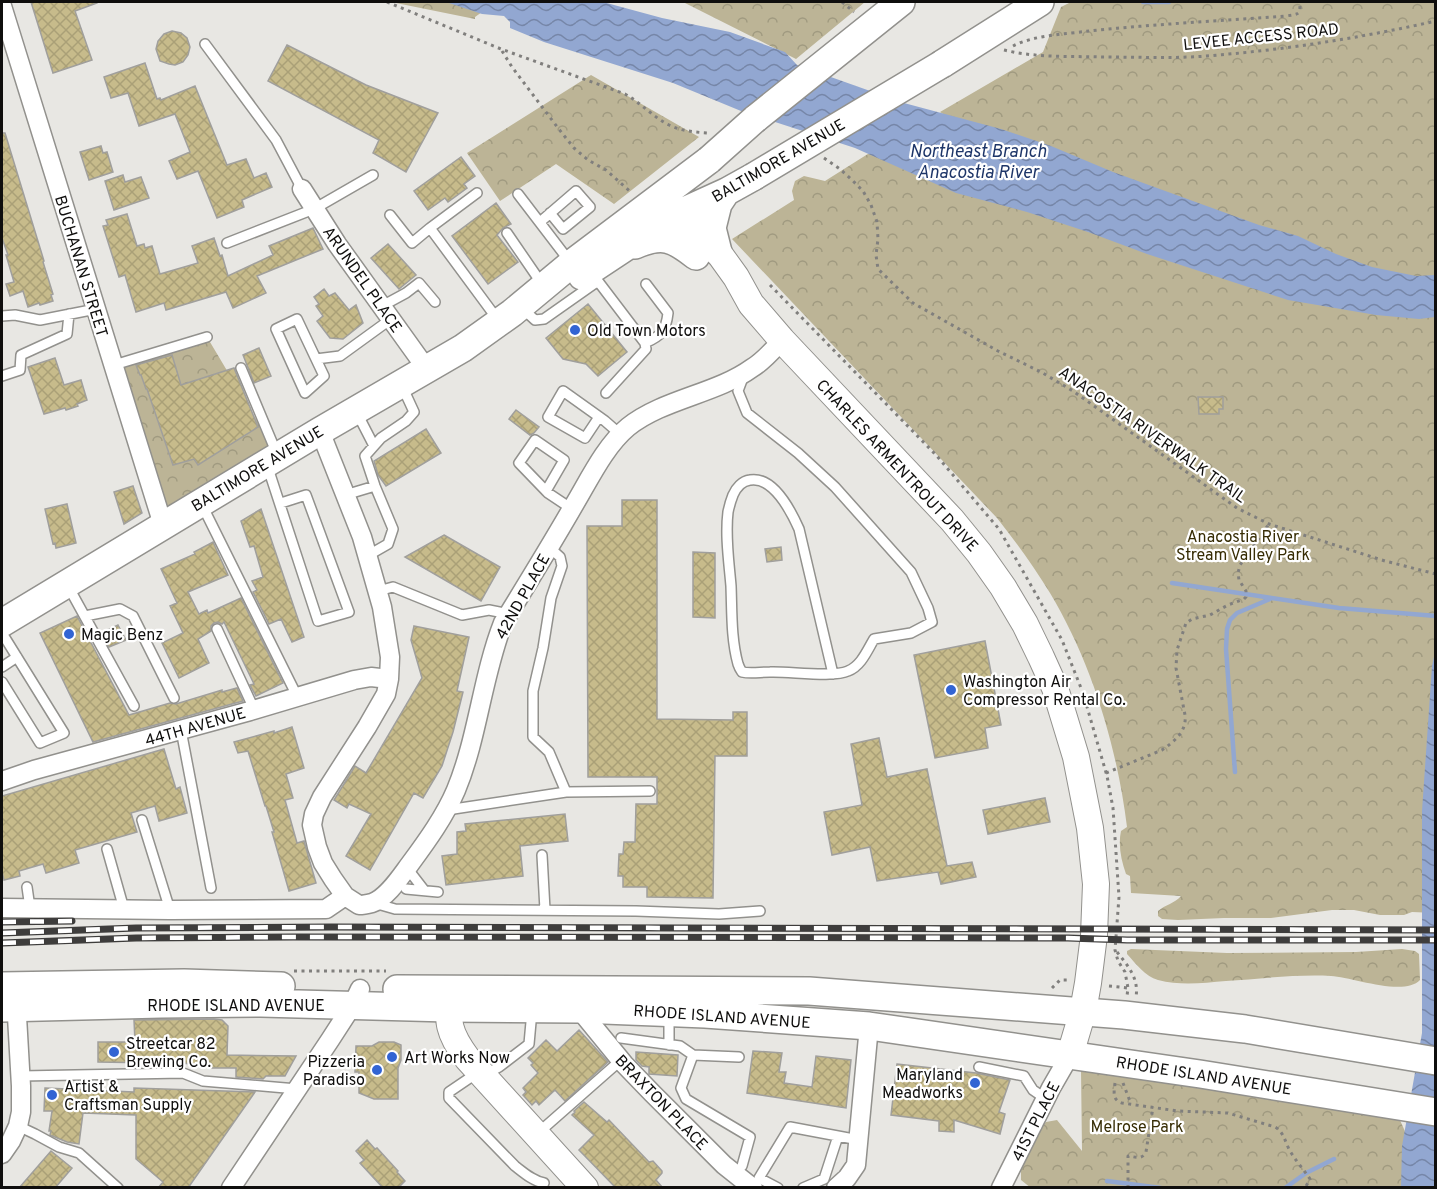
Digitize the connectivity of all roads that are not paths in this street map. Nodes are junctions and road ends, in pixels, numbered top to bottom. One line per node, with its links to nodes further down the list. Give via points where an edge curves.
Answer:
1 (901, 2): 6 (main road, BALTIMORE AVENUE, bridge)
2 (1040, 2): 8 (main road, BALTIMORE AVENUE, bridge, via 995,44 942,64)
3 (2, 6): 25 (street, BUCHANAN STREET)
4 (205, 44): 7 (lane, via 276,140)
5 (373, 174): 11 (lane)
6 (682, 181): 14 (main road, via 673,193); 18 (main road, BALTIMORE AVENUE, via 645,207)
7 (302, 189): 11 (street, ARUNDEL PLACE)
8 (726, 192): 14 (main road, BALTIMORE AVENUE); 20 (main road, via 718,204)
9 (477, 193): 16 (lane)
10 (518, 194): 15 (lane)
11 (314, 209): 19 (lane); 26 (street, ARUNDEL PLACE)
12 (550, 213): 15 (lane)
13 (390, 215): 16 (lane, via 412,243)
14 (671, 217): 18 (main road, via 645,216); 20 (street, CHARLES ARMENTROUT DRIVE, via 677,236)
15 (540, 222): 21 (lane)
16 (430, 228): 28 (lane)
17 (507, 233): 23 (lane)
18 (618, 241): 20 (main road, via 667,238); 21 (main road, BALTIMORE AVENUE)
19 (226, 243)
20 (707, 254): 31 (street, CHARLES ARMENTROUT DRIVE, via 724,284 751,304)
21 (586, 272): 23 (main road, BALTIMORE AVENUE); 28 (main road, BALTIMORE AVENUE, via 562,289); 32 (lane)
22 (646, 284): 32 (lane, via 668,313 666,327)
23 (544, 286): 28 (main road, BALTIMORE AVENUE)
24 (435, 302): 26 (lane, via 419,283)
25 (96, 309): 27 (lane); 34 (street, BUCHANAN STREET)
26 (387, 312): 33 (lane, via 340,356); 36 (street, ARUNDEL PLACE)
27 (69, 314): 29 (lane, via 40,320); 38 (lane, via 67,334 21,355 20,370)
28 (511, 314): 36 (main road, BALTIMORE AVENUE)
29 (2, 316)
30 (207, 337): 34 (lane)
31 (782, 340): 37 (street, 42ND PLACE); 99 (street, CHARLES ARMENTROUT DRIVE, via 979,552 1025,624 1041,657 1076,758 1090,828 1096,884 1094,935)
32 (645, 343): 40 (lane, via 646,349 639,358)
33 (316, 359): 33 (lane, via 324,376 305,393 276,329 297,319)
34 (114, 364): 53 (street, BUCHANAN STREET)
35 (241, 368): 46 (lane)
36 (426, 368): 39 (main road, BALTIMORE AVENUE)
37 (745, 372): 44 (street, 42ND PLACE, via 644,417); 65 (lane, via 738,392 747,413 835,487 911,572 928,608 932,622 911,633 874,639 855,668)
38 (2, 376)
39 (401, 383): 41 (main road, BALTIMORE AVENUE); 45 (lane, via 414,412)
40 (606, 393)
41 (355, 410): 43 (main road, BALTIMORE AVENUE); 45 (lane)
42 (599, 417): 42 (lane, via 563,391 548,417 585,438); 44 (lane)
43 (320, 430): 46 (main road, BALTIMORE AVENUE); 49 (street)
44 (621, 435): 52 (street, 42ND PLACE)
45 (374, 446): 47 (lane, via 365,456)
46 (272, 459): 50 (main road, BALTIMORE AVENUE); 51 (lane)
47 (375, 486): 49 (lane); 55 (lane, via 393,529 388,544)
48 (546, 491): 48 (lane, via 519,463 535,440 564,460); 52 (lane)
49 (345, 495): 55 (street)
50 (201, 502): 53 (main road, BALTIMORE AVENUE); 68 (lane)
51 (281, 503): 51 (lane, via 318,621 349,612 306,495)
52 (572, 509): 54 (street, 42ND PLACE)
53 (163, 525): 56 (main road, BALTIMORE AVENUE)
54 (549, 548): 58 (street, 42ND PLACE); 75 (lane, via 560,556 562,566 551,598 533,691 533,737 549,752)
55 (367, 556): 57 (street)
56 (67, 584): 59 (lane); 60 (main road, BALTIMORE AVENUE)
57 (378, 591): 58 (lane, via 393,587 462,615 489,610); 66 (street, via 388,636)
58 (509, 615): 76 (street, 42ND PLACE, via 496,642 469,750)
59 (85, 616): 69 (lane, via 120,609 133,616); 70 (lane)
60 (2, 623)
61 (217, 629): 71 (lane)
62 (2, 633): 63 (lane)
63 (17, 657): 64 (lane); 67 (lane, via 64,733 40,742)
64 (2, 667)
65 (833, 674): 65 (lane, via 746,673 738,666 728,512 733,494 746,481 756,480 776,491 799,528)
66 (390, 679): 68 (street, 44TH AVENUE, via 354,680); 86 (street, via 379,707 314,814 312,825 323,863)
67 (2, 682)
68 (297, 696): 71 (street, 44TH AVENUE)
69 (174, 698)
70 (134, 706)
71 (254, 710): 72 (street, 44TH AVENUE)
72 (182, 730): 73 (street, 44TH AVENUE); 82 (lane)
73 (2, 781)
74 (650, 791): 75 (lane)
75 (566, 792): 76 (lane)
76 (446, 810): 80 (street, 42ND PLACE)
77 (142, 820): 91 (lane)
78 (106, 849): 90 (lane)
79 (542, 855): 92 (lane)
80 (407, 868): 84 (lane); 87 (street, 42ND PLACE)
81 (27, 887): 89 (lane)
82 (211, 888)
83 (406, 889): 84 (lane)
84 (424, 890): 85 (lane)
85 (438, 892)
86 (345, 896): 87 (street, via 359,905); 91 (street, via 327,909)
87 (374, 903): 92 (lane, via 395,909)
88 (2, 908): 89 (street)
89 (30, 908): 90 (street)
90 (124, 909): 91 (street)
91 (170, 910)
92 (545, 910): 93 (lane, via 719,914)
93 (760, 911)
94 (9, 996): 95 (main road, RHODE ISLAND AVENUE, via 184,983); 111 (street)
95 (356, 998): 96 (main road, RHODE ISLAND AVENUE); 112 (street)
96 (448, 999): 97 (main road, RHODE ISLAND AVENUE); 99 (main road, RHODE ISLAND AVENUE, via 809,991); 110 (street, via 449,1024 456,1043)
97 (532, 1008): 98 (main road, RHODE ISLAND AVENUE); 110 (lane, via 529,1044 499,1068)
98 (579, 1009): 100 (main road, RHODE ISLAND AVENUE); 108 (street, BRAXTON PLACE)
99 (1083, 1011): 104 (street, CHARLES ARMENTROUT DRIVE); 107 (main road, RHODE ISLAND AVENUE, via 1245,1029)
100 (669, 1012): 101 (main road, RHODE ISLAND AVENUE); 103 (lane)
101 (869, 1026): 104 (main road, RHODE ISLAND AVENUE); 118 (street)
102 (621, 1038): 103 (lane)
103 (669, 1045): 105 (lane, via 680,1046)
104 (1070, 1054): 113 (street, 41ST PLACE); 114 (main road, RHODE ISLAND AVENUE)
105 (693, 1055): 106 (lane); 120 (lane, via 681,1088 686,1099 750,1137)
106 (740, 1057)
107 (1425, 1059)
108 (621, 1060): 116 (lane, via 546,1126); 125 (street, BRAXTON PLACE, via 724,1165)
109 (979, 1067): 113 (lane, via 1024,1076 1033,1090)
110 (481, 1073): 116 (street); 121 (lane, via 449,1092 449,1098 515,1166)
111 (21, 1076): 112 (lane, via 183,1073 202,1081); 115 (street)
112 (297, 1089): 123 (street)
113 (1046, 1099): 129 (street, 41ST PLACE)
114 (1436, 1112)
115 (18, 1126): 119 (street); 122 (lane, via 79,1153)
116 (533, 1131): 124 (street)
117 (838, 1136): 118 (lane); 126 (lane, via 790,1127 759,1178); 127 (lane, via 824,1179)
118 (859, 1140): 128 (street, via 856,1165 848,1179)
119 (2, 1154)
120 (742, 1166)
121 (544, 1182)
122 (118, 1188)
123 (231, 1188)
124 (585, 1188)
125 (753, 1188)
126 (778, 1188)
127 (803, 1188)
128 (836, 1188)
129 (1001, 1188)

